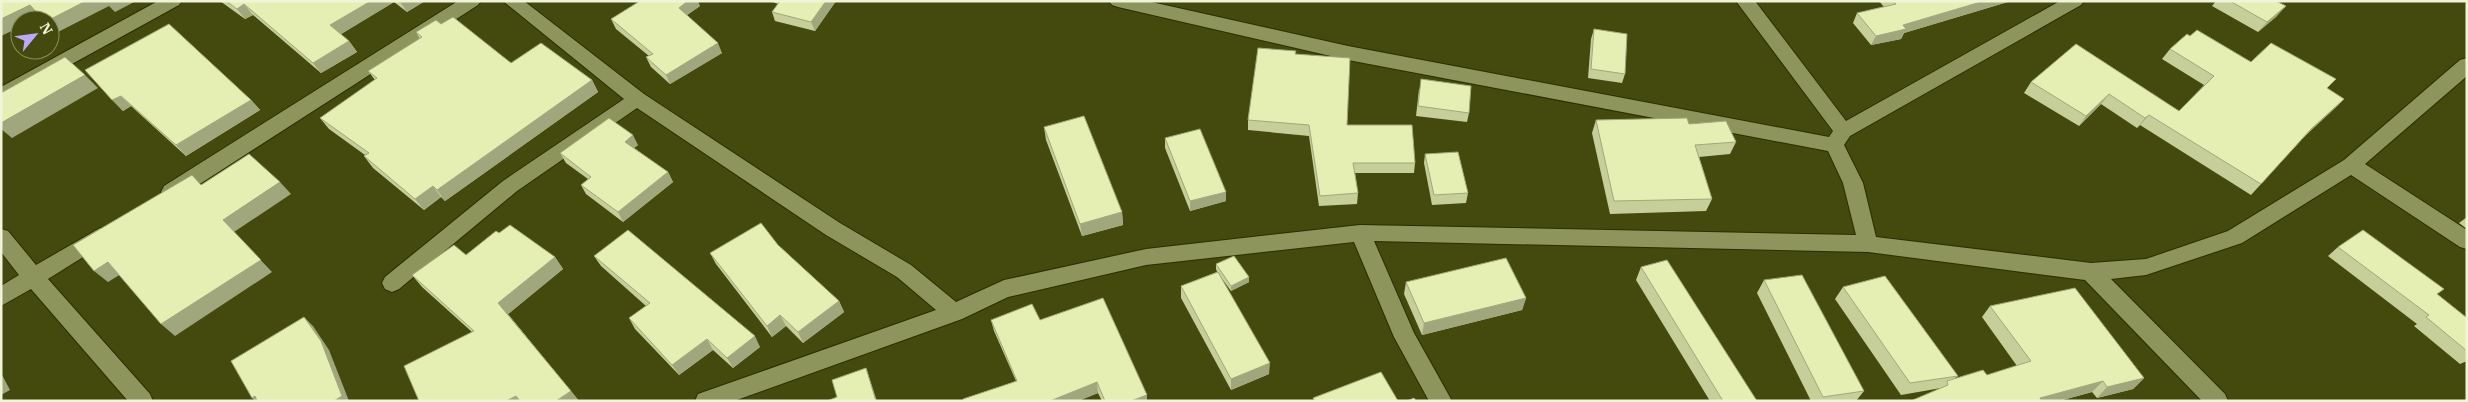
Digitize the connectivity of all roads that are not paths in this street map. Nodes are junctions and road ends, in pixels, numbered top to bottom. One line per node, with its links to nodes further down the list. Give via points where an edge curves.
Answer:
1 (173, 1): 9 (street)
2 (472, 1): 13 (street)
3 (512, 1): 10 (street)
4 (1118, 1): 7 (street)
5 (1745, 1): 11 (street)
6 (2075, 1): 11 (street)
7 (1173, 7): 11 (street, via 1348,53)
8 (2467, 65): 12 (street)
9 (1, 96)
10 (638, 99): 21 (street, via 510,186); 23 (street, via 833,229 904,271)
11 (1839, 138): 18 (street)
12 (2352, 165): 17 (street); 19 (street, via 2235,237 2146,267)
13 (152, 204)
14 (118, 225): 20 (street)
15 (1360, 233): 18 (street); 23 (street, via 1146,257 1004,289); 26 (street, via 1406,337)
16 (1, 236): 20 (street)
17 (2467, 241)
18 (1868, 244): 19 (street)
19 (2091, 272): 27 (street)
20 (34, 278): 22 (street); 25 (street)
21 (392, 283)
22 (1, 297)
23 (954, 313): 24 (street)
24 (715, 400)
25 (142, 401)
26 (1441, 401)
27 (2217, 401)

